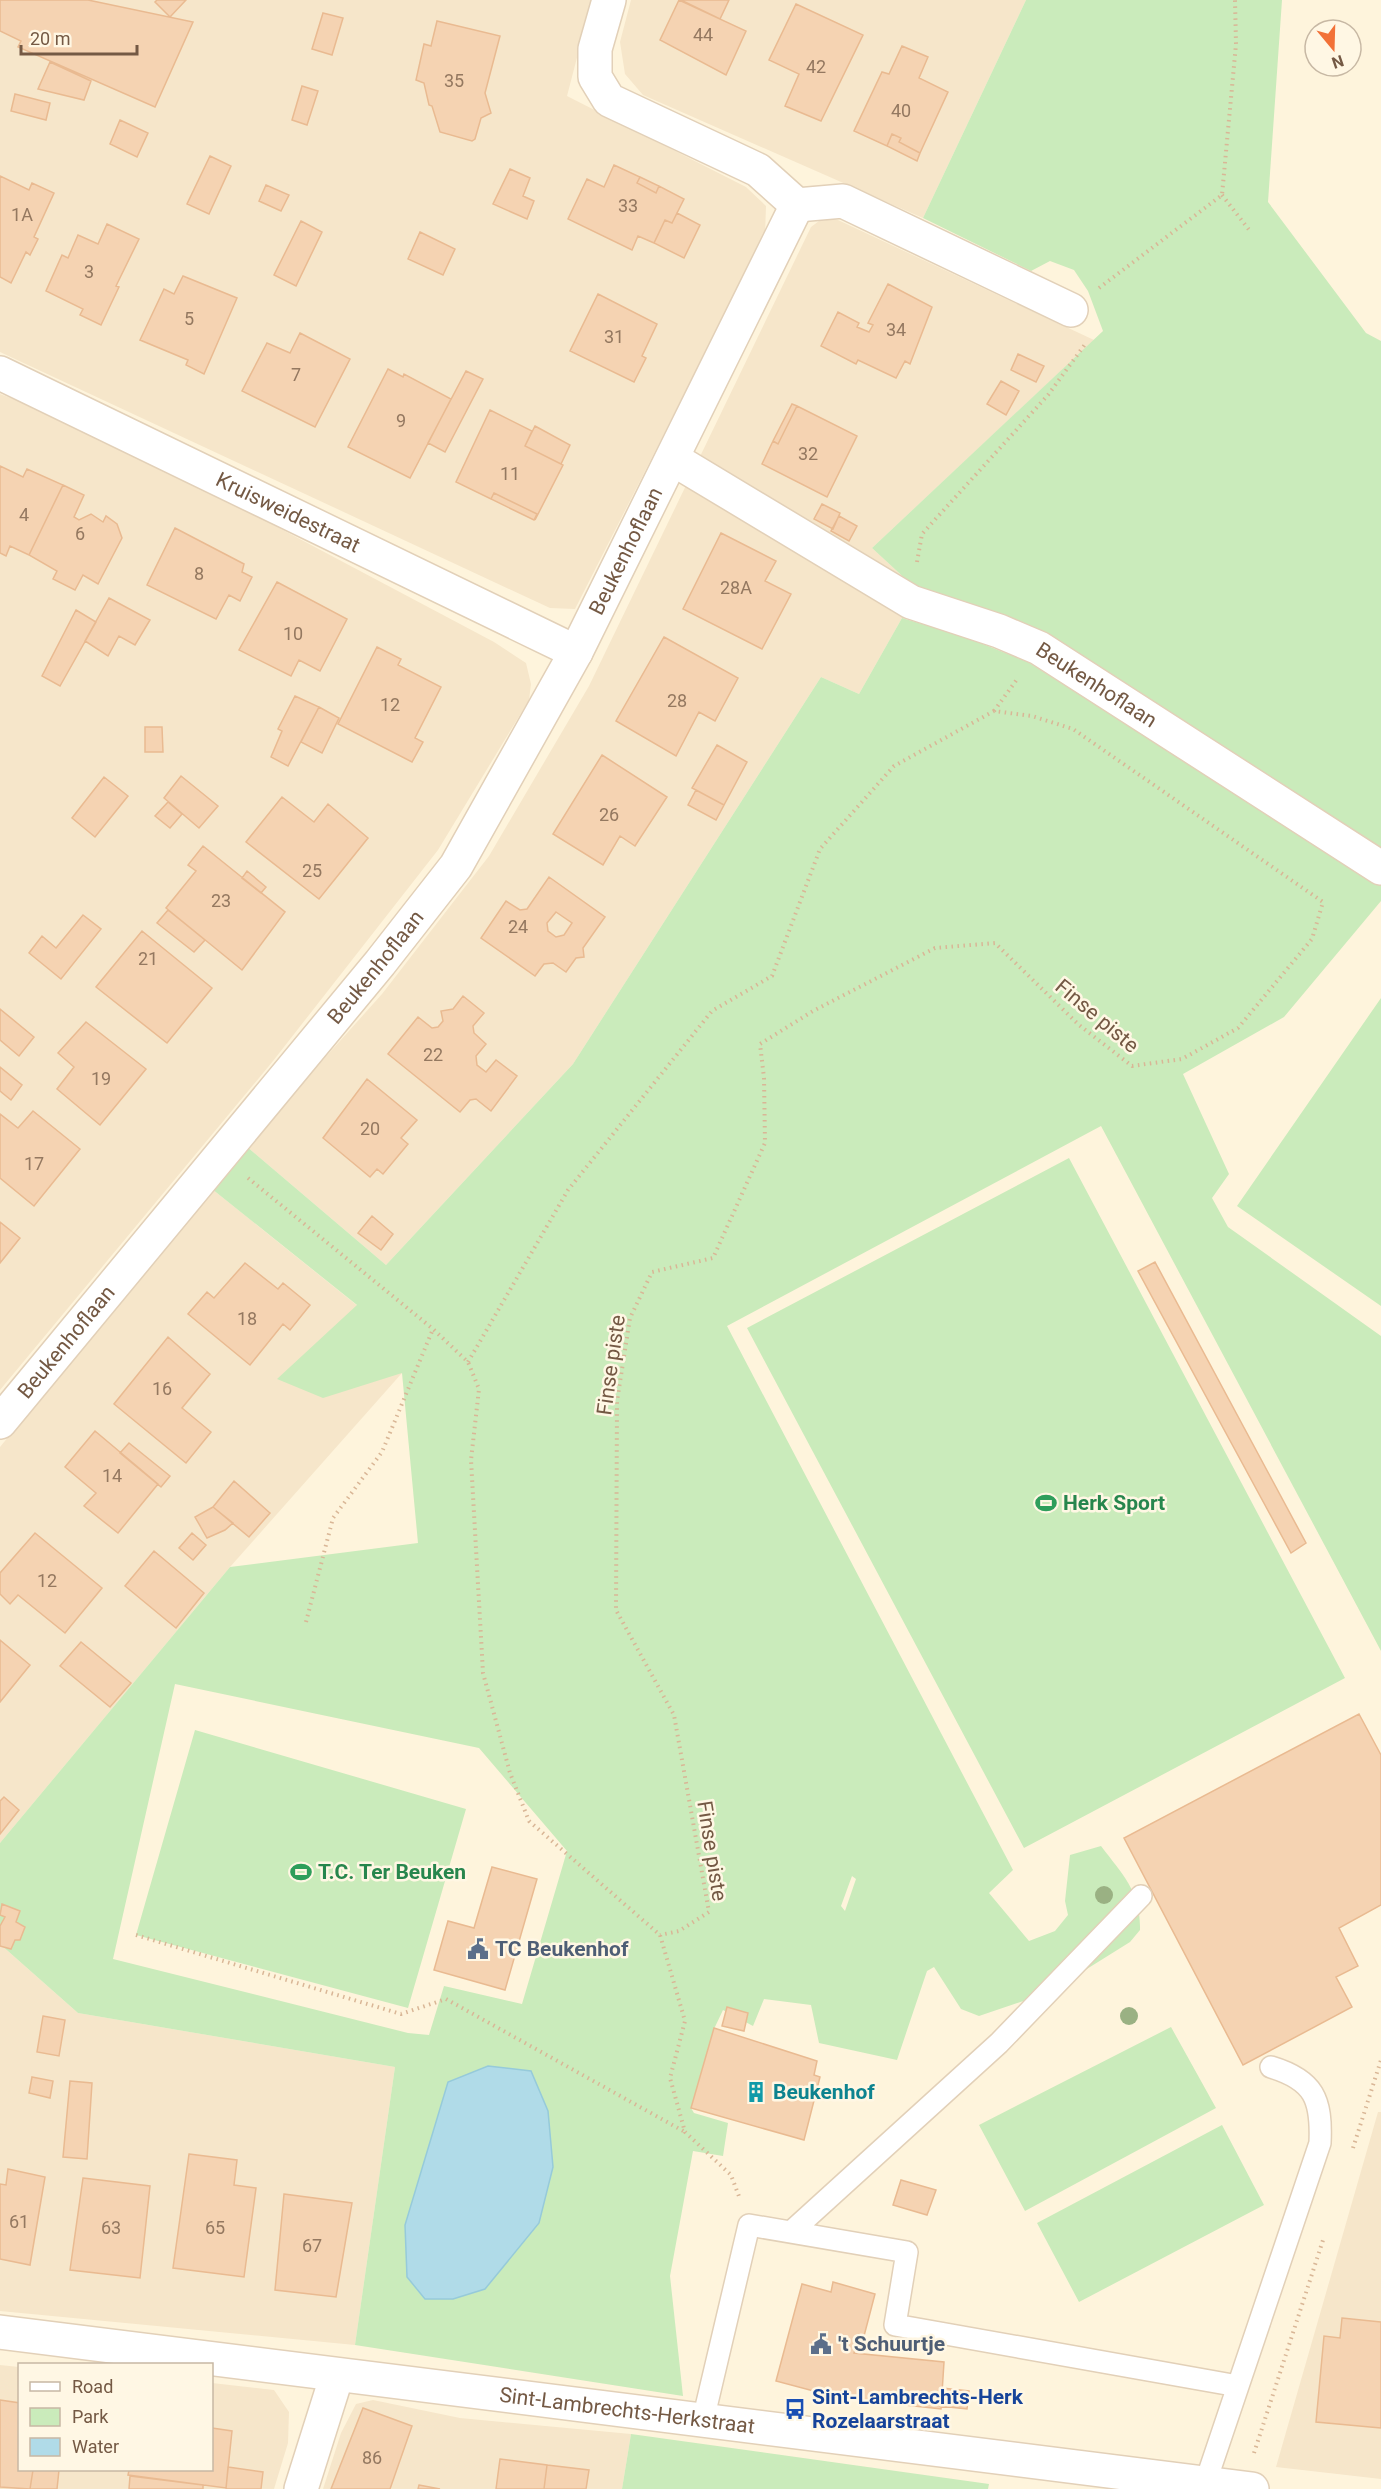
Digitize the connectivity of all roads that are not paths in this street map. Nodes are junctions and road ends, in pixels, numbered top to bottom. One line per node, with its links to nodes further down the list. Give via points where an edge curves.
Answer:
1 (609, 0): 2 (street, via 595,49 596,77 609,100 758,170)
2 (797, 205): 3 (street, via 843,201); 5 (street, Beukenhoflaan)
3 (1071, 310)
4 (0, 373): 6 (street, Kruisweidestraat)
5 (673, 459): 6 (street, Beukenhoflaan); 7 (street, Beukenhoflaan, via 911,602 1039,648)
6 (576, 652): 8 (street, Beukenhoflaan, via 456,866)
7 (1381, 868)
8 (0, 1422)
9 (1141, 1896): 11 (lane, via 999,2043)
10 (1270, 2067): 14 (lane, via 1296,2075 1313,2095 1321,2114 1320,2143)
11 (791, 2232): 14 (lane, via 907,2252 895,2325); 15 (lane, via 749,2224)
12 (0, 2332): 13 (street, Sint-Lambrechts-Herkstraat)
13 (337, 2375): 15 (street, Sint-Lambrechts-Herkstraat); 18 (street)
14 (1238, 2386): 16 (lane)
15 (703, 2420): 16 (street, Sint-Lambrechts-Herkstraat)
16 (1205, 2484): 17 (street, Sint-Lambrechts-Herkstraat)
17 (1247, 2488)
18 (301, 2489)

